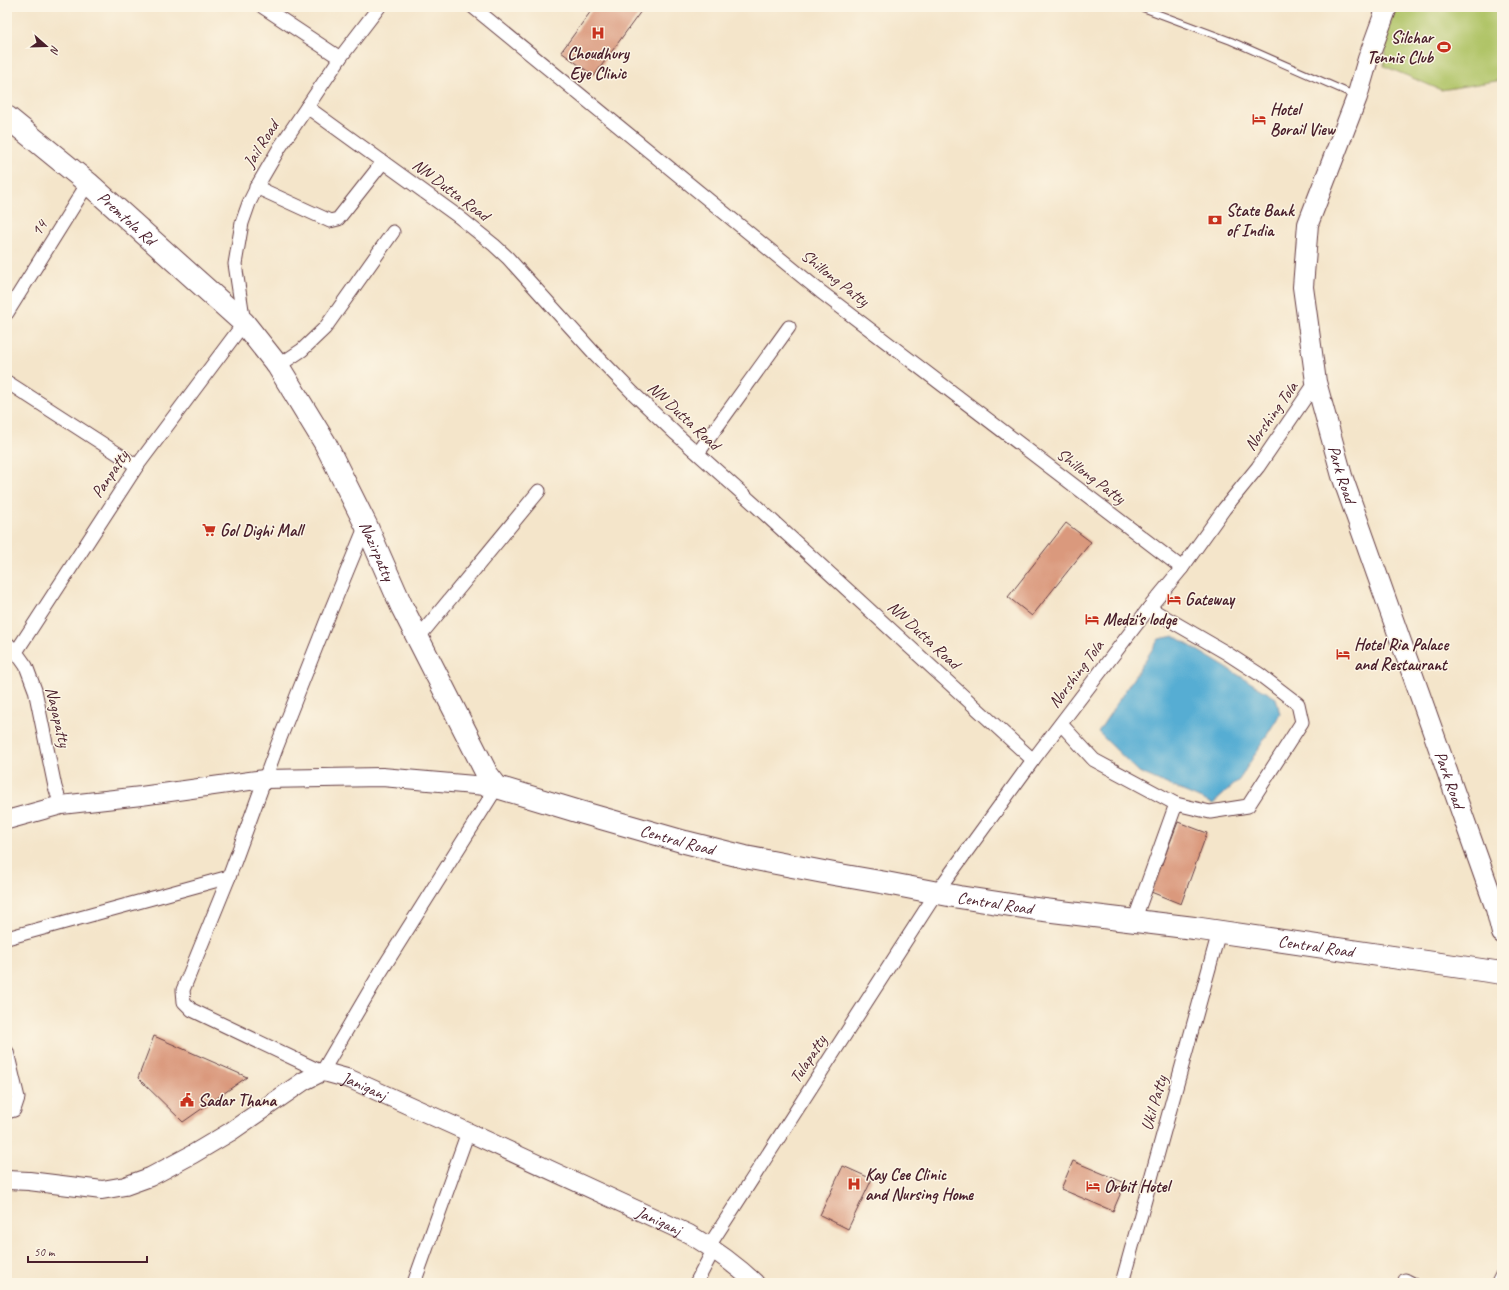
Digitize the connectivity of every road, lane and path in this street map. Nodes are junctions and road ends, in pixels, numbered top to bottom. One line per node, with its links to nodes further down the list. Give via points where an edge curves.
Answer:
1 (263, 7): 6 (street)
2 (379, 7): 6 (street, Jail Road)
3 (473, 7): 24 (street, Shillong Patty, via 822,292)
4 (1140, 7): 7 (lane, via 1231,41)
5 (1387, 7): 7 (main road, Park Road, via 1368,59)
6 (340, 58): 8 (street, Jail Road)
7 (1358, 97): 19 (main road, Park Road, via 1308,224 1303,287)
8 (307, 107): 10 (street, NN Dutta Road); 12 (street, Jail Road)
9 (7, 117): 11 (highway, Premtola Rd)
10 (382, 162): 12 (street, via 338,219 330,221); 20 (street, NN Dutta Road, via 494,245 638,398)
11 (88, 183): 14 (street, 14); 15 (highway, Premtola Rd)
12 (256, 187): 15 (street, Jail Road, via 242,223 236,264)
13 (393, 232): 17 (street, via 325,328 302,350)
14 (7, 313)
15 (244, 323): 17 (highway, Nazirpatty); 21 (street, Panpatty)
16 (789, 328): 20 (street)
17 (278, 366): 23 (highway, Nazirpatty, via 325,443)
18 (7, 382): 21 (street)
19 (1316, 382): 24 (street, Norshing Tola, via 1258,467); 39 (main road, Park Road, via 1342,476)
20 (698, 453): 29 (street, NN Dutta Road)
21 (137, 466): 27 (street, Panpatty)
22 (539, 491): 26 (street)
23 (366, 525): 26 (highway, Nazirpatty); 30 (street)
24 (1182, 568): 25 (street, Norshing Tola)
25 (1149, 608): 28 (street, Norshing Tola); 32 (street, via 1259,674 1298,704 1302,722 1248,806 1210,812)
26 (418, 638): 31 (highway, Nazirpatty, via 487,774)
27 (11, 648): 33 (street, Nagapatty, via 26,666 35,690)
28 (1061, 724): 29 (street, Norshing Tola); 32 (street, via 1094,760)
29 (1033, 760): 36 (street, Norshing Tola)
30 (264, 779): 31 (street, via 382,777); 33 (street); 35 (street)
31 (497, 787): 36 (highway, Central Road, via 610,821 745,857); 43 (street, Janiganj, via 380,973)
32 (1176, 804): 37 (street)
33 (61, 805): 34 (street)
34 (7, 820)
35 (229, 878): 40 (street); 43 (street, via 183,990 184,1002 192,1010)
36 (937, 892): 37 (highway, Central Road, via 1036,909); 47 (street, Tulapatty)
37 (1134, 921): 38 (highway, Central Road)
38 (1219, 932): 41 (highway, Central Road); 52 (street, Ukil Patty)
39 (1502, 933)
40 (7, 938)
41 (1502, 973)
42 (7, 1052): 44 (street, via 18,1098 14,1110)
43 (322, 1072): 45 (street, Janiganj, via 350,1079); 46 (street, via 304,1081 193,1154 150,1177 126,1186 102,1190)
44 (7, 1112)
45 (468, 1132): 47 (street, Janiganj, via 689,1234); 49 (street)
46 (7, 1180)
47 (712, 1248): 50 (street, Tulapatty); 51 (street, Janiganj, via 736,1264)
48 (1502, 1275): 53 (street)
49 (414, 1283)
50 (696, 1283)
51 (755, 1283)
52 (1122, 1283)
53 (1498, 1283)

